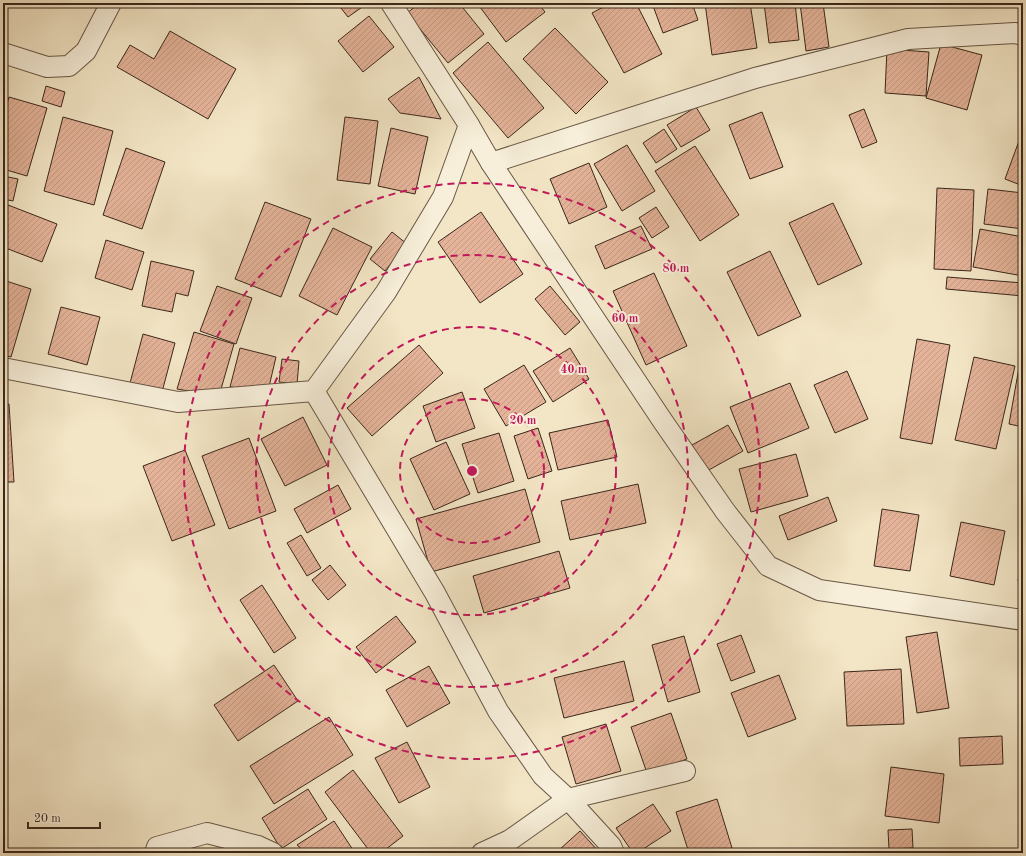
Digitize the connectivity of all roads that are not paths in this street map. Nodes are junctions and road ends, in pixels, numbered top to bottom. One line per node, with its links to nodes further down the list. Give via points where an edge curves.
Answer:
1 (111, 3): 4 (street, via 86,52 70,66 46,67)
2 (391, 3): 5 (street)
3 (1023, 35): 6 (street, via 1015,33 908,39 755,78)
4 (3, 52)
5 (468, 125): 6 (street); 8 (street, via 443,197 386,292)
6 (491, 163): 9 (street, via 662,420 725,511 768,566 818,590)
7 (3, 368): 8 (street, via 178,402)
8 (314, 391): 11 (street, via 435,593 498,711 543,776)
9 (1023, 620)
10 (685, 771): 11 (street)
11 (568, 799): 14 (street, via 510,840); 15 (street, via 611,846)
12 (155, 853): 13 (street, via 157,847 207,833 258,846)
13 (273, 853)
14 (482, 853)
15 (614, 853)

